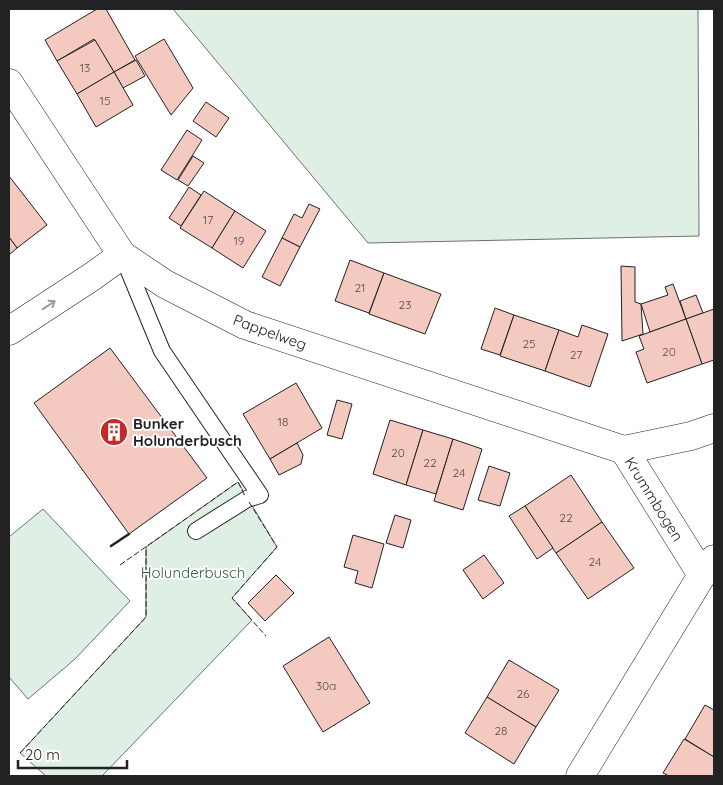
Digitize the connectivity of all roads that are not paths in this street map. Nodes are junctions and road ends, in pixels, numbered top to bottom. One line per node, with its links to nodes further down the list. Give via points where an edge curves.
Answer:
1 (9, 83): 2 (street, Pappelweg)
2 (122, 255): 3 (street, one-way to 2); 5 (street, Pappelweg, via 165,284 245,325); 6 (lane, via 162,351 260,494)
3 (9, 331)
4 (714, 428): 5 (street, Krummbogen)
5 (624, 450): 7 (street, Krummbogen)
6 (196, 531)
7 (708, 567): 8 (street, Krummbogen)
8 (580, 776)

